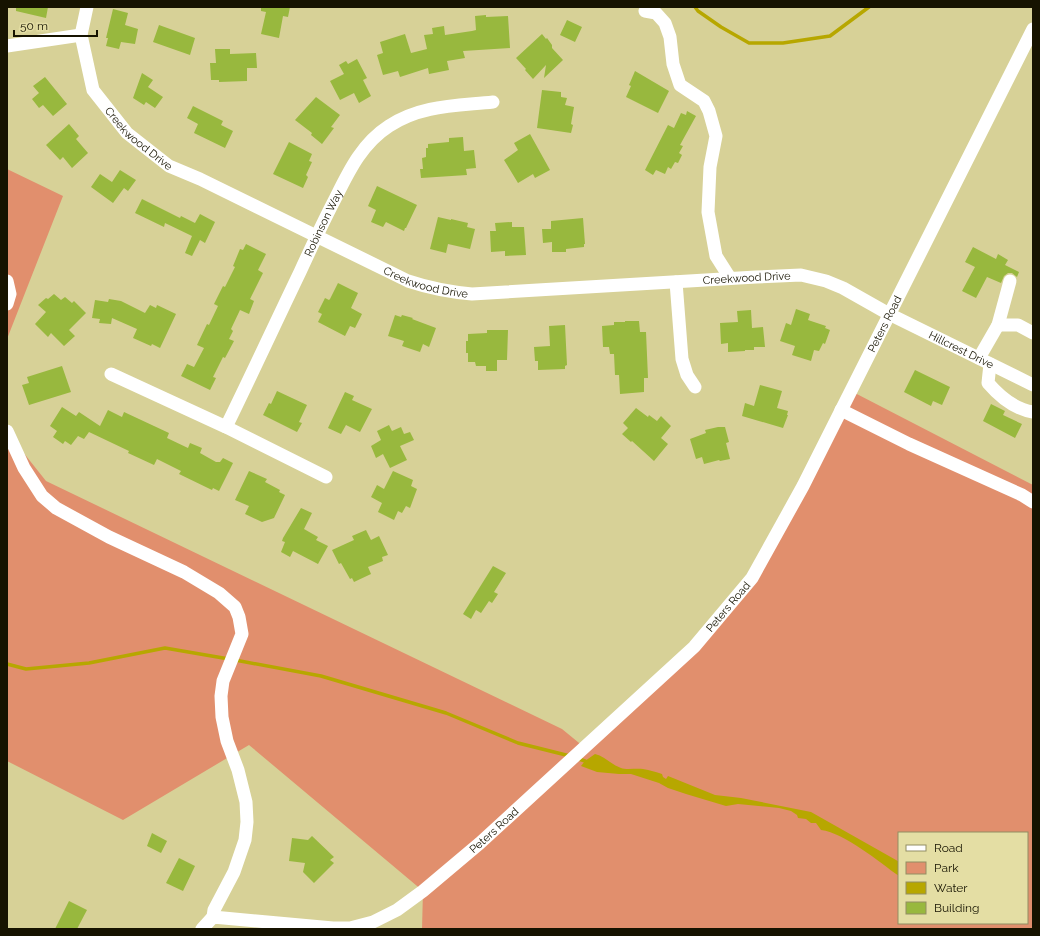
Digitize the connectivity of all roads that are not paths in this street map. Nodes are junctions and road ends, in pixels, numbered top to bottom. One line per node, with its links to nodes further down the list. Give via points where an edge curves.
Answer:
1 (87, 7): 4 (street, Creekwood Drive)
2 (645, 11): 8 (street, via 656,13 665,23 680,85 704,101 709,111 716,136 710,167 708,212 716,256)
3 (1033, 29): 13 (street, Peters Road)
4 (81, 35): 5 (street); 7 (street, Creekwood Drive, via 93,90 127,133 169,166)
5 (7, 46)
6 (493, 102): 7 (street, Robinson Way, via 435,108 409,115 388,126 354,162)
7 (317, 236): 11 (street, Creekwood Drive, via 408,280 428,288 452,292 479,294); 22 (street, Robinson Way)
8 (730, 278): 11 (street, Creekwood Drive); 13 (street, Creekwood Drive, via 801,275 814,277 842,288)
9 (7, 281): 12 (street, via 10,294)
10 (1010, 281): 14 (street)
11 (676, 282): 19 (street, via 682,359 687,375)
12 (7, 304)
13 (889, 314): 16 (street, Hillcrest Drive); 20 (street, Peters Road)
14 (998, 325): 15 (street, via 1018,325); 16 (street)
15 (1033, 333)
16 (985, 361): 18 (street, Hillcrest Drive); 21 (street, via 988,383 996,392 1009,403)
17 (111, 374): 22 (street)
18 (1033, 385)
19 (695, 387)
20 (841, 410): 25 (street); 27 (street, Peters Road, via 752,578 694,647 424,891 397,910)
21 (1033, 412)
22 (226, 427): 24 (street)
23 (7, 431): 26 (street, via 24,468 42,496 56,508 109,537 184,572 219,593 235,607 242,634 223,681 222,717 246,802 248,822 234,872 214,910)
24 (326, 477)
25 (1033, 502)
26 (213, 917): 27 (street, Peters Road, via 333,928); 28 (street)
27 (362, 927)
28 (202, 929)

